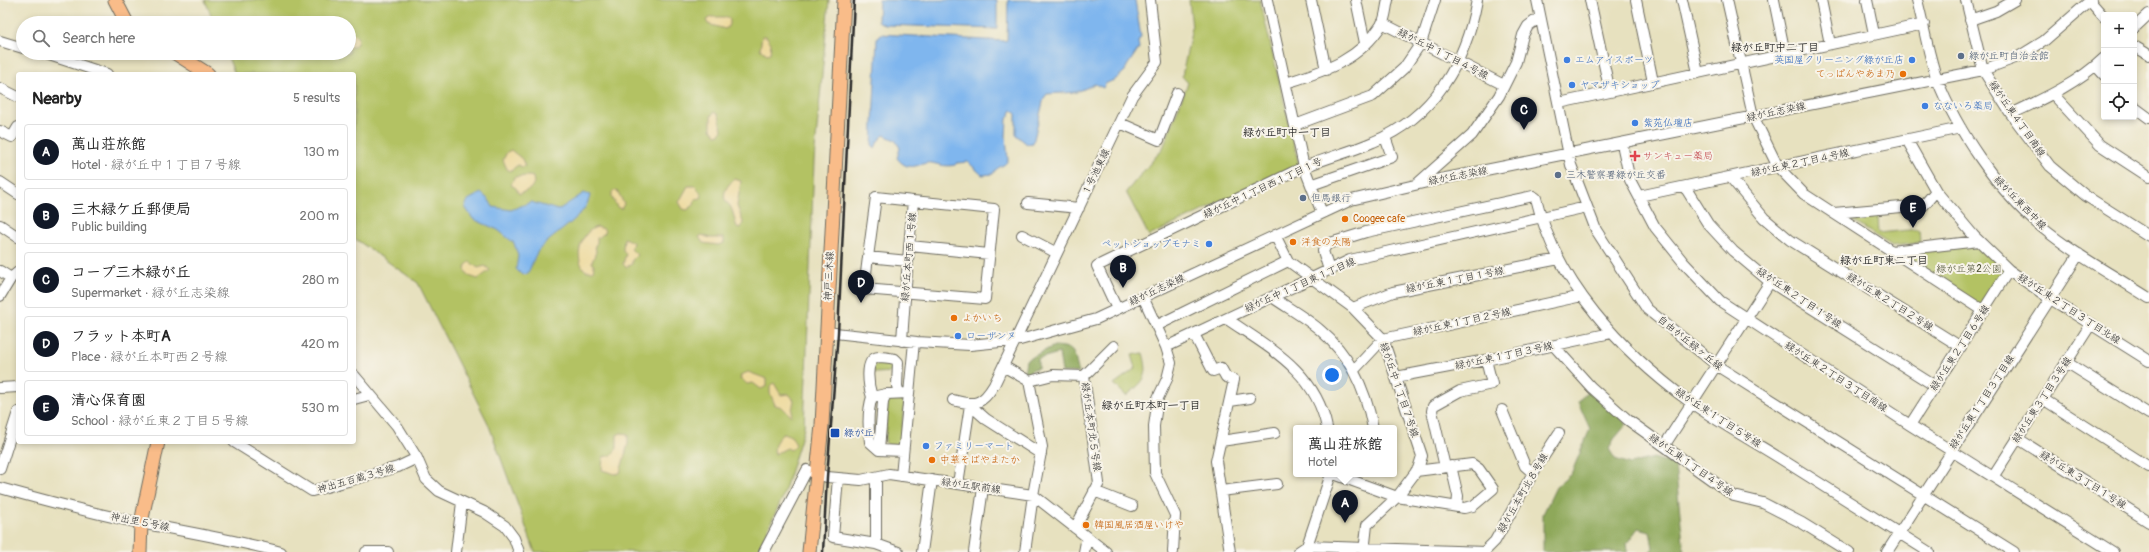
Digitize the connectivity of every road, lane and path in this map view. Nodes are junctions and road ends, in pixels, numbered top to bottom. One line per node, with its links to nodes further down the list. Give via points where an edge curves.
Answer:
1 (115, 0): 24 (main road)
2 (844, 0): 127 (main road, 神戸三木線)
3 (1150, 0): 65 (street, １号池東線, via 1157,62 1132,96)
4 (1267, 0): 53 (street)
5 (1311, 0): 45 (street)
6 (1356, 0): 32 (street)
7 (1388, 0): 27 (street)
8 (1435, 0): 33 (street)
9 (1477, 0): 42 (street, 緑が丘中１丁目西１丁目１号, via 1473,22)
10 (1537, 0): 25 (street, 自由が丘緑ヶ丘線)
11 (1590, 0): 56 (street)
12 (1636, 0): 52 (street)
13 (1682, 0): 50 (street)
14 (1727, 0): 43 (street)
15 (1774, 0): 37 (street)
16 (1821, 0): 34 (street)
17 (1867, 0): 30 (street)
18 (1917, 0): 28 (street, 緑が丘東西中線)
19 (1966, 0): 26 (street, 緑が丘東４丁目南線)
20 (2015, 0): 26 (street, via 1996,11)
21 (2090, 0): 22 (street); 46 (street, 緑が丘志染線, via 2044,41 2018,57)
22 (2101, 13)
23 (2149, 14): 29 (street)
24 (123, 16)
25 (1540, 17): 54 (street, via 1528,26 1523,35 1516,62); 60 (street, 自由が丘緑ヶ丘線)
26 (1970, 20): 46 (street, 緑が丘東４丁目南線)
27 (1382, 23): 32 (street); 33 (street, 緑が丘中１丁目４号線)
28 (1924, 24): 30 (street); 51 (street, 緑が丘東西中線)
29 (2137, 25)
30 (1874, 34): 34 (street)
31 (0, 41): 35 (street)
32 (1365, 43): 45 (street, via 1353,56)
33 (1421, 43): 42 (street, 緑が丘中１丁目４号線); 66 (street, via 1404,68 1373,96)
34 (1830, 44): 37 (street)
35 (16, 46)
36 (2137, 48): 38 (street)
37 (1785, 54): 43 (street)
38 (2149, 55)
39 (64, 60): 47 (street)
40 (186, 60): 48 (main road)
41 (2101, 61): 44 (street)
42 (1459, 62): 54 (street, 緑が丘中１丁目４号線); 70 (street, 緑が丘中１丁目西１丁目１号, via 1439,93 1411,120)
43 (1741, 64): 50 (street); 63 (street)
44 (2096, 66): 49 (street); 58 (street)
45 (1326, 70): 53 (street)
46 (1983, 70): 51 (street, 緑が丘志染線); 62 (street, 緑が丘東４丁目南線)
47 (101, 72)
48 (205, 72)
49 (2101, 72)
50 (1698, 73): 52 (street)
51 (1937, 79): 63 (street, 緑が丘志染線); 67 (street, 緑が丘東西中線)
52 (1654, 82): 56 (street)
53 (1286, 83): 66 (street)
54 (1504, 85): 79 (street, via 1472,135)
55 (0, 88): 59 (street)
56 (1610, 92): 60 (street)
57 (1177, 94): 65 (street, via 1159,140)
58 (2053, 94): 62 (street); 76 (street, via 2100,145)
59 (16, 96)
60 (1558, 103): 73 (street, 自由が丘緑ヶ丘線)
61 (2137, 109): 64 (street)
62 (2011, 114): 96 (street, 緑が丘東４丁目南線, via 2050,166 2086,196)
63 (1753, 116): 72 (street, 緑が丘志染線); 75 (street)
64 (2149, 118)
65 (1120, 123): 88 (street, １号池東線)
66 (1295, 125): 74 (street)
67 (1961, 128): 71 (street, 緑が丘東２丁目４号線); 102 (street, 緑が丘東西中線, via 1964,136 1999,183 2040,226)
68 (16, 129): 69 (street, via 12,136)
69 (0, 131)
70 (1386, 136): 74 (street, 緑が丘中１丁目西１丁目１号); 80 (street, via 1392,157)
71 (1907, 140): 75 (street, 緑が丘東２丁目４号線); 82 (street, 緑が丘東２丁目３丁目北線)
72 (1622, 144): 73 (street, 緑が丘志染線); 84 (street, 緑が丘東２丁目３丁目南線, via 1630,180)
73 (1569, 155): 79 (street, 緑が丘志染線); 87 (street, 自由が丘緑ヶ丘線)
74 (1304, 167): 80 (street); 121 (street, 緑が丘中１丁目西１丁目１号, via 1097,266)
75 (1778, 167): 77 (street, 緑が丘東２丁目４号線); 90 (street, via 1804,194)
76 (2149, 177)
77 (1730, 178): 81 (street, 緑が丘東２丁目４号線); 137 (street, 緑が丘東２丁目２号線, via 1764,218 1790,240)
78 (0, 182): 83 (street)
79 (1417, 184): 89 (street, 緑が丘志染線, via 1351,200)
80 (1311, 185): 89 (street)
81 (1685, 187): 84 (street, 緑が丘東２丁目４号線); 112 (street, 緑が丘東２丁目１号線, via 1708,224 1733,251)
82 (1936, 191): 90 (street, via 1924,205); 97 (street, 緑が丘東２丁目３丁目北線)
83 (16, 193)
84 (1639, 196): 124 (street, 緑が丘東２丁目３丁目南線, via 1655,227 1684,263 1720,302)
85 (913, 201): 98 (street, 緑が丘本町西１号線); 101 (street, 緑が丘本町西１号線, via 994,209); 103 (street, via 876,197)
86 (1028, 203): 88 (street)
87 (1587, 207): 91 (street, 緑が丘中１丁目東１丁目線); 141 (street, 自由が丘緑ヶ丘線, via 1596,230 1648,309)
88 (1079, 208): 100 (street, １号池東線)
89 (1322, 213): 94 (street, 緑が丘志染線)
90 (1834, 213): 99 (street)
91 (1541, 217): 104 (street, 緑が丘東１丁目５号線); 107 (street, 緑が丘中１丁目東１丁目線, via 1350,260); 107 (street, 緑が丘東１丁目５号線, via 1536,198 1532,196 1366,232 1327,244 1323,251)
92 (0, 225): 95 (street)
93 (1022, 235): 100 (street)
94 (1275, 235): 106 (street, 緑が丘中１丁目７号線); 116 (street, 緑が丘志染線)
95 (16, 236)
96 (2149, 236)
97 (1979, 241): 99 (street); 108 (street, 緑が丘東２丁目３丁目北線)
98 (910, 246): 101 (street); 105 (street, 緑が丘本町西１号線)
99 (1891, 251): 122 (street)
100 (1057, 253): 132 (street, １号池東線)
101 (989, 254): 113 (street, 緑が丘本町西１号線, via 985,299)
102 (2079, 254): 118 (street, 緑が丘東１丁目３丁目線); 119 (street, 緑が丘東西中線)
103 (868, 257): 105 (street); 113 (street, via 864,289)
104 (1559, 259): 115 (street, 緑が丘東１丁目５号線); 120 (street, 緑が丘東１丁目１号線, via 1393,292)
105 (908, 261): 113 (street, 緑が丘本町西１号線)
106 (1288, 261): 111 (street, 緑が丘中１丁目７号線); 126 (street)
107 (1329, 270): 111 (street, 緑が丘中１丁目東１丁目線)
108 (2009, 270): 118 (street, 緑が丘東２丁目３丁目北線); 122 (street, 緑が丘東２丁目６号線)
109 (0, 271): 110 (street)
110 (14, 275): 114 (street)
111 (1310, 279): 117 (street, 緑が丘中１丁目東１丁目線); 120 (street, 緑が丘中１丁目７号線)
112 (1770, 282): 124 (street); 148 (street, 緑が丘東２丁目１号線)
113 (906, 293): 131 (street, 緑が丘本町西１号線)
114 (0, 296)
115 (1582, 296): 128 (street, 緑が丘東１丁目５号線); 130 (street, 緑が丘東１丁目２号線)
116 (1143, 297): 121 (street, 緑が丘志染線); 126 (street)
117 (1272, 297): 123 (street, 緑が丘中１丁目東１丁目線); 143 (street, via 1320,330)
118 (2049, 298): 125 (street, 緑が丘東２丁目３丁目北線); 177 (street, 緑が丘東１丁目３丁目線)
119 (2149, 298)
120 (1353, 308): 130 (street, 緑が丘中１丁目７号線)
121 (1117, 309): 132 (street, 緑が丘志染線, via 1096,319)
122 (1984, 311): 137 (street, 緑が丘東２丁目６号線)
123 (1227, 319): 129 (street, 緑が丘中１丁目東１丁目線); 165 (street, via 1280,355 1306,380 1324,409)
124 (1746, 319): 141 (street); 167 (street, 緑が丘東２丁目３丁目南線)
125 (2091, 324): 139 (street, 緑が丘東２丁目３丁目北線); 140 (street, 緑が丘東３丁目３号線)
126 (1156, 326): 136 (street)
127 (826, 332): 131 (street, 緑が丘志染線); 185 (main road, 神戸三木線)
128 (1611, 333): 135 (street, 緑が丘東１丁目３号線); 160 (street, 緑が丘東１丁目５号線, via 1653,374)
129 (1194, 334): 136 (street, 緑が丘中１丁目東１丁目線); 159 (street, via 1213,371 1221,368 1226,377 1234,380)
130 (1382, 339): 143 (street); 145 (street, 緑が丘中１丁目７号線)
131 (902, 341): 133 (street, 緑が丘志染線)
132 (1014, 341): 133 (street, 緑が丘志染線, via 970,345); 142 (street, １号池東線)
133 (914, 342): 151 (street)
134 (1114, 346): 144 (street)
135 (1554, 346): 138 (street, 緑が丘東１丁目３号線); 174 (street, 緑が丘東１丁目４号線, via 1591,387 1628,420)
136 (1166, 347): 229 (street, via 1171,363 1158,398 1154,426 1155,473 1175,515)
137 (1960, 347): 148 (street, 緑が丘東２丁目６号線)
138 (1486, 360): 145 (street, 緑が丘東１丁目３号線); 180 (street, via 1492,384 1460,391 1434,406 1432,411)
139 (2149, 361)
140 (2066, 362): 157 (street, 緑が丘東３丁目３号線); 163 (street)
141 (1716, 365): 160 (street); 200 (street, 自由が丘緑ヶ丘線)
142 (1003, 366): 147 (street); 161 (street, １号池東線, via 987,397)
143 (1354, 370): 166 (street, via 1369,405)
144 (1084, 376): 147 (street, 緑が丘本町北５号線, via 1053,375); 197 (street, 緑が丘本町北５号線, via 1099,482)
145 (1396, 377): 183 (street, 緑が丘中１丁目７号線, via 1422,456)
146 (356, 378): 153 (street)
147 (1029, 381): 178 (street, via 1042,447)
148 (1935, 386): 167 (street, 緑が丘東２丁目６号線)
149 (16, 387): 150 (street)
150 (0, 388)
151 (904, 393): 152 (street); 154 (street, via 897,386 898,362 895,359 878,357 872,360 869,367); 176 (street)
152 (886, 394): 154 (street); 175 (street, via 883,401)
153 (369, 395): 155 (street); 179 (street, via 397,426)
154 (872, 397): 175 (street, via 868,428 870,442)
155 (356, 398)
156 (1250, 398): 159 (street)
157 (2043, 399): 170 (street, 緑が丘東３丁目３号線); 181 (street)
158 (954, 400): 161 (street)
159 (1230, 401): 171 (street)
160 (1691, 403): 174 (street); 208 (street, 緑が丘東１丁目５号線)
161 (970, 405): 178 (street, via 986,420); 193 (street)
162 (1502, 410): 184 (street, via 1525,466)
163 (2149, 414)
164 (16, 418): 182 (street)
165 (1327, 425)
166 (1372, 425)
167 (1910, 425): 177 (street, 緑が丘東２丁目３丁目南線)
168 (1275, 433): 171 (street)
169 (1559, 433): 184 (street, 緑が丘本町北８号線)
170 (2017, 438): 190 (street, 緑が丘東３丁目３号線); 205 (street, 緑が丘東３丁目１号線)
171 (1221, 441): 198 (street, via 1216,461)
172 (158, 444): 206 (main road)
173 (237, 444): 179 (street, 神出五百蔵３号線, via 312,491 398,467)
174 (1664, 446): 232 (street, 緑が丘東１丁目４号線, via 1734,496 1763,503)
175 (879, 450): 176 (street)
176 (903, 451): 186 (street)
177 (1952, 451): 190 (street, 緑が丘東２丁目３丁目南線); 200 (street, 緑が丘東１丁目３丁目線)
178 (1040, 454): 199 (street)
179 (417, 458): 202 (street, via 426,479 439,491)
180 (1448, 467): 183 (street); 204 (street, via 1458,496); 204 (street, via 1472,464 1479,469 1493,489 1473,506)
181 (2149, 467)
182 (0, 469)
183 (1416, 472): 201 (street, 緑が丘中１丁目７号線)
184 (1533, 473): 214 (street, 緑が丘本町北８号線, via 1495,541)
185 (817, 474): 191 (street, 緑が丘駅前線); 221 (street, via 807,470); 222 (main road, 神戸三木線)
186 (901, 476): 187 (street, 緑が丘駅前線, via 889,474); 192 (street, 緑が丘駅前線)
187 (876, 477): 191 (street, 緑が丘駅前線, via 861,480); 210 (street)
188 (1332, 477): 211 (street)
189 (1341, 477): 201 (street)
190 (1993, 477): 236 (street, 緑が丘東２丁目３丁目南線)
191 (838, 478): 210 (street, via 833,537)
192 (932, 480): 193 (street, 緑が丘駅前線); 224 (street)
193 (958, 484): 196 (street, 緑が丘駅前線)
194 (1277, 484): 198 (street)
195 (0, 488): 206 (street, 神出里５号線, via 64,506)
196 (983, 488): 199 (street, 緑が丘駅前線); 225 (street)
197 (1094, 491): 203 (street); 207 (street, 緑が丘本町北５号線)
198 (1221, 491): 230 (street)
199 (1033, 495): 207 (street); 226 (street)
200 (1924, 495): 208 (street, 緑が丘東１丁目３丁目線); 235 (street, 自由が丘緑ヶ丘線)
201 (1397, 497): 204 (street); 212 (street, 緑が丘中１丁目７号線, via 1367,525)
202 (462, 502): 219 (street); 220 (street, via 505,526 514,538)
203 (1132, 506)
204 (1457, 507)
205 (2149, 522)
206 (141, 523): 215 (main road); 216 (street, 神出里５号線)
207 (1075, 528): 209 (street)
208 (1899, 533): 233 (street, 緑が丘東１丁目３丁目線); 234 (street, 緑が丘東１丁目５号線)
209 (1087, 537): 227 (street); 228 (street)
210 (882, 548): 223 (street)
211 (1307, 549): 212 (street); 231 (street)
212 (1363, 550): 213 (street)
213 (1420, 550): 214 (street)
214 (1485, 551)
215 (140, 552)
216 (281, 552)
217 (366, 552): 218 (street)
218 (388, 552)
219 (456, 552)
220 (519, 552)
221 (764, 552)
222 (809, 552)
223 (898, 552)
224 (922, 552)
225 (974, 552)
226 (1025, 552)
227 (1084, 552)
228 (1106, 552)
229 (1173, 552)
230 (1230, 552)
231 (1298, 552)
232 (1849, 552)
233 (1887, 552)
234 (1929, 552)
235 (2014, 552)
236 (2113, 552)

